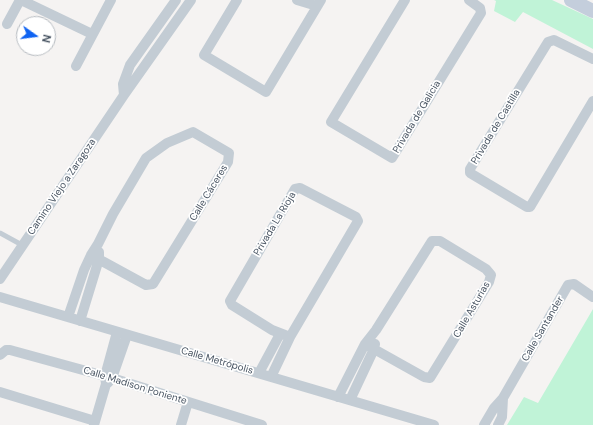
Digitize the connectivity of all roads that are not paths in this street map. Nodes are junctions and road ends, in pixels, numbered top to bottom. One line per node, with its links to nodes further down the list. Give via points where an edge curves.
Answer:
1 (21, 0): 10 (street); 11 (street)
2 (112, 0): 11 (street)
3 (176, 0): 14 (street, Camino Viejo a Zaragoza, via 130,66 123,84)
4 (191, 0): 14 (street, Camino Viejo a Zaragoza)
5 (237, 0): 9 (street, via 204,55 266,92)
6 (297, 0): 9 (street)
7 (405, 0): 8 (street, Privada de Galicia, via 331,122 392,158 480,13 480,8)
8 (469, 0)
9 (319, 3)
10 (6, 24)
11 (92, 34): 13 (street)
12 (593, 59): 15 (street, Privada de Castilla, via 554,40 548,42 470,173 530,207)
13 (76, 66)
14 (124, 95): 17 (street, Camino Viejo a Zaragoza)
15 (593, 101)
16 (0, 233): 17 (lane)
17 (22, 245): 19 (street, Camino Viejo a Zaragoza)
18 (95, 257): 18 (street, Calle Cáceres, via 98,244 129,186 146,158 154,151 193,132 229,153 228,162 153,284 146,285); 22 (street, Calle Cáceres, via 78,285); 23 (street, Calle Cáceres)
19 (1, 275)
20 (593, 296): 37 (street, Calle Santander, via 574,284 568,284)
21 (0, 297): 22 (street, Calle Metrópolis)
22 (68, 317): 23 (street, Calle Metrópolis)
23 (80, 321): 24 (street, Calle Metrópolis)
24 (117, 332): 26 (street, Calle Metrópolis); 34 (street)
25 (280, 334): 27 (street, Privada La Rioja); 27 (street, Privada La Rioja, via 232,305 230,301 295,189 300,188 358,221); 29 (street)
26 (127, 335): 32 (street, Calle Metrópolis); 34 (street)
27 (290, 337): 31 (street, Privada La Rioja)
28 (369, 347): 28 (street, Calle Asturias, via 376,330 432,241 440,241 486,269 491,275 431,377 424,377); 36 (street, Calle Asturias); 38 (street, Calle Asturias)
29 (268, 354): 31 (street); 32 (street)
30 (0, 355): 34 (street, Calle Madison Poniente, via 10,350)
31 (280, 359): 33 (street, Privada La Rioja)
32 (259, 373): 33 (street, Calle Metrópolis)
33 (272, 377): 36 (street, Calle Metrópolis)
34 (108, 379): 39 (street, Calle Madison Poniente); 41 (street)
35 (0, 392): 41 (street)
36 (338, 397): 38 (street, Calle Metrópolis)
37 (503, 398): 45 (street, Calle Santander); 46 (street, Calle Santander, via 502,417)
38 (350, 400): 40 (street, Calle Metrópolis)
39 (188, 402): 42 (street, Calle Madison Poniente); 44 (street)
40 (414, 422): 43 (street, Calle Metrópolis)
41 (95, 423)
42 (261, 424)
43 (428, 424)
44 (181, 425)
45 (484, 425)
46 (498, 425)

